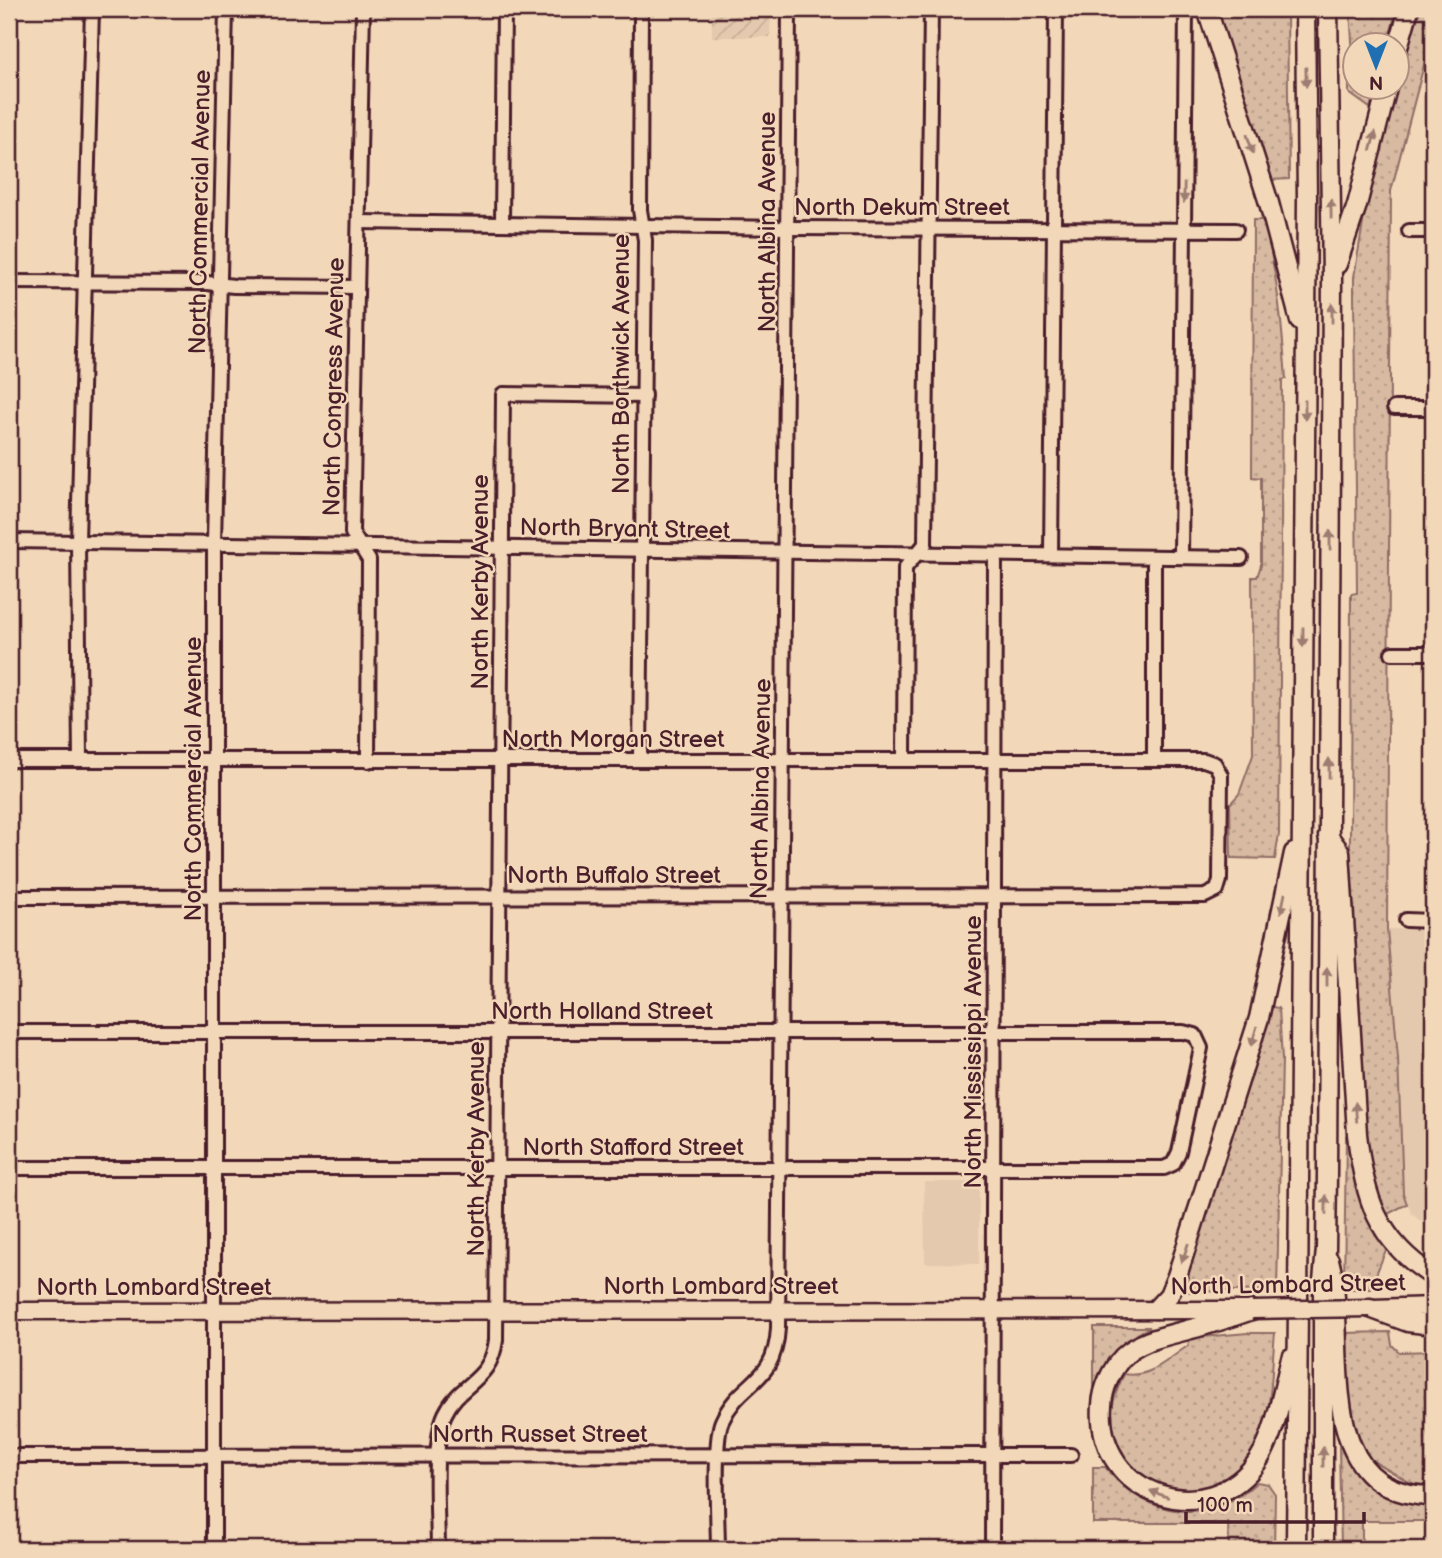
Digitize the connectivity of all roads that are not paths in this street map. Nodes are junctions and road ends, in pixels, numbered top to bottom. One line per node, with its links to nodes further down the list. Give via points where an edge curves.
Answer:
1 (92, 9): 28 (street)
2 (226, 9): 29 (street, North Commercial Avenue)
3 (363, 9): 16 (street, North Congress Avenue)
4 (504, 9): 17 (street)
5 (641, 9): 18 (street, North Borthwick Avenue)
6 (789, 9): 19 (street, North Albina Avenue)
7 (931, 9): 21 (street)
8 (1056, 9): 20 (street)
9 (1186, 9): 22 (street, one-way to 22)
10 (1207, 9): 31 (highway, one-way to 31, via 1269,203)
11 (1305, 9): 31 (highway, one-way to 31)
12 (1328, 9): 26 (highway, one-way to 12)
13 (1409, 9): 14 (highway)
14 (1402, 32)
15 (1383, 102): 26 (highway, one-way to 15, via 1357,205)
16 (359, 222): 17 (street, North Dekum Street); 30 (street, North Congress Avenue)
17 (502, 223): 18 (street, North Dekum Street)
18 (643, 226): 19 (street, North Dekum Street); 32 (street, North Borthwick Avenue)
19 (788, 228): 21 (street, North Dekum Street); 41 (street, North Albina Avenue)
20 (1054, 228): 21 (street, North Dekum Street); 22 (street, North Dekum Street); 43 (street)
21 (929, 229): 42 (street, via 925,544)
22 (1183, 230): 23 (street, North Dekum Street); 46 (street)
23 (1236, 230)
24 (1409, 231): 25 (street)
25 (1433, 231)
26 (1332, 277): 61 (highway, one-way to 26)
27 (9, 282): 28 (street)
28 (85, 283): 29 (street); 36 (street)
29 (220, 284): 30 (street); 37 (street, North Commercial Avenue)
30 (357, 287): 38 (street, North Congress Avenue, via 352,533)
31 (1306, 342): 60 (highway, one-way to 60)
32 (643, 396): 39 (street, North Kerby Avenue, via 503,394); 40 (street, North Borthwick Avenue)
33 (1394, 408): 34 (street)
34 (1433, 408)
35 (9, 541): 36 (street, North Bryant Street)
36 (78, 541): 37 (street, North Bryant Street); 51 (street)
37 (214, 543): 38 (street, North Bryant Street); 57 (street, North Commercial Avenue)
38 (360, 546): 39 (street, North Bryant Street); 58 (street, North Congress Avenue, via 369,560)
39 (502, 548): 40 (street, North Bryant Street); 59 (street, North Kerby Avenue)
40 (642, 550): 41 (street, North Bryant Street); 52 (street, North Borthwick Avenue)
41 (785, 552): 42 (street, North Bryant Street); 53 (street, North Albina Avenue)
42 (917, 554): 44 (street, North Bryant Street); 54 (street, via 905,568)
43 (1051, 554): 44 (street, North Bryant Street); 45 (street, North Bryant Street)
44 (995, 555): 55 (street, North Mississippi Avenue)
45 (1154, 557): 46 (street, North Bryant Street); 56 (street)
46 (1181, 557): 47 (street, North Bryant Street)
47 (1241, 558)
48 (1392, 653): 49 (street)
49 (1433, 653)
50 (9, 760): 51 (street, North Morgan Street)
51 (80, 760): 57 (street, North Morgan Street)
52 (640, 760): 53 (street, North Morgan Street); 59 (street, North Morgan Street)
53 (783, 760): 54 (street, North Morgan Street); 65 (street, North Albina Avenue)
54 (904, 760): 55 (street, North Morgan Street)
55 (995, 760): 56 (street, North Morgan Street); 66 (street, North Mississippi Avenue)
56 (1154, 760): 62 (street, North Morgan Street, via 1216,764 1221,775)
57 (214, 761): 58 (street, North Morgan Street); 63 (street, North Commercial Avenue)
58 (368, 761): 59 (street, North Morgan Street)
59 (500, 761): 64 (street, North Kerby Avenue)
60 (1302, 812): 89 (highway, one-way to 89, via 1252,1042 1177,1276); 93 (highway)
61 (1328, 836): 81 (highway, one-way to 61); 82 (highway, one-way to 61, via 1408,1259 1386,1234 1364,1181 1357,1135 1340,852)
62 (1217, 890): 66 (street, North Buffalo Street, via 1205,896)
63 (214, 896): 64 (street, North Buffalo Street); 67 (street, North Buffalo Street); 71 (street, North Commercial Avenue)
64 (500, 896): 65 (street, North Buffalo Street); 72 (street, North Kerby Avenue)
65 (781, 896): 66 (street, North Buffalo Street); 73 (street, North Albina Avenue)
66 (995, 896): 74 (street, North Mississippi Avenue)
67 (9, 897)
68 (1406, 920): 69 (street)
69 (1433, 921)
70 (9, 1032): 71 (street, North Holland Street)
71 (214, 1032): 72 (street, North Holland Street); 77 (street, North Commercial Avenue)
72 (498, 1032): 73 (street, North Holland Street); 78 (street, North Kerby Avenue)
73 (780, 1032): 74 (street, North Holland Street); 79 (street, North Albina Avenue)
74 (994, 1032): 75 (street, North Holland Street, via 1195,1035 1201,1048); 80 (street, North Mississippi Avenue)
75 (1173, 1164): 80 (street, North Stafford Street, via 1164,1168)
76 (9, 1168): 77 (street, North Stafford Street)
77 (214, 1168): 78 (street, North Stafford Street); 85 (street, North Commercial Avenue)
78 (496, 1168): 79 (street, North Stafford Street); 86 (street, North Kerby Avenue)
79 (779, 1168): 80 (street, North Stafford Street); 87 (street, North Albina Avenue)
80 (993, 1168): 88 (street, North Mississippi Avenue)
81 (1326, 1249): 100 (highway, via 1335,1281 1336,1372 1348,1437 1362,1462 1381,1480 1405,1492); 106 (highway, one-way to 81, via 1322,1281)
82 (1433, 1276)
83 (1433, 1306): 84 (main road, North Lombard Street)
84 (1370, 1308): 90 (main road, North Lombard Street, bridge); 92 (highway, via 1408,1322)
85 (214, 1309): 86 (main road, North Lombard Street); 91 (main road, North Lombard Street); 94 (street, North Commercial Avenue)
86 (496, 1309): 87 (main road, North Lombard Street); 95 (street, North Kerby Avenue, via 490,1363 445,1413)
87 (779, 1309): 88 (main road, North Lombard Street); 96 (street, North Albina Avenue, via 773,1358 727,1410 719,1427)
88 (993, 1309): 89 (main road, North Lombard Street); 97 (street, North Mississippi Avenue)
89 (1156, 1309): 90 (main road, North Lombard Street)
90 (1252, 1310): 93 (highway, one-way to 90, via 1270,1434 1259,1459 1242,1478 1198,1499 1168,1498 1136,1483 1116,1462 1105,1439 1102,1399 1112,1372 1122,1358 1147,1341)
91 (9, 1311)
92 (1433, 1325)
93 (1298, 1331): 105 (highway)
94 (214, 1455): 95 (street, North Russet Street); 99 (street, North Russet Street); 101 (street, North Commercial Avenue)
95 (438, 1455): 96 (street, North Russet Street); 102 (street, North Kerby Avenue)
96 (718, 1455): 97 (street, North Russet Street); 103 (street, North Albina Avenue)
97 (992, 1455): 98 (street, North Russet Street); 104 (street, North Mississippi Avenue)
98 (1070, 1455)
99 (9, 1456)
100 (1433, 1496)
101 (214, 1549)
102 (438, 1549)
103 (718, 1549)
104 (992, 1549)
105 (1296, 1549)
106 (1323, 1549)

